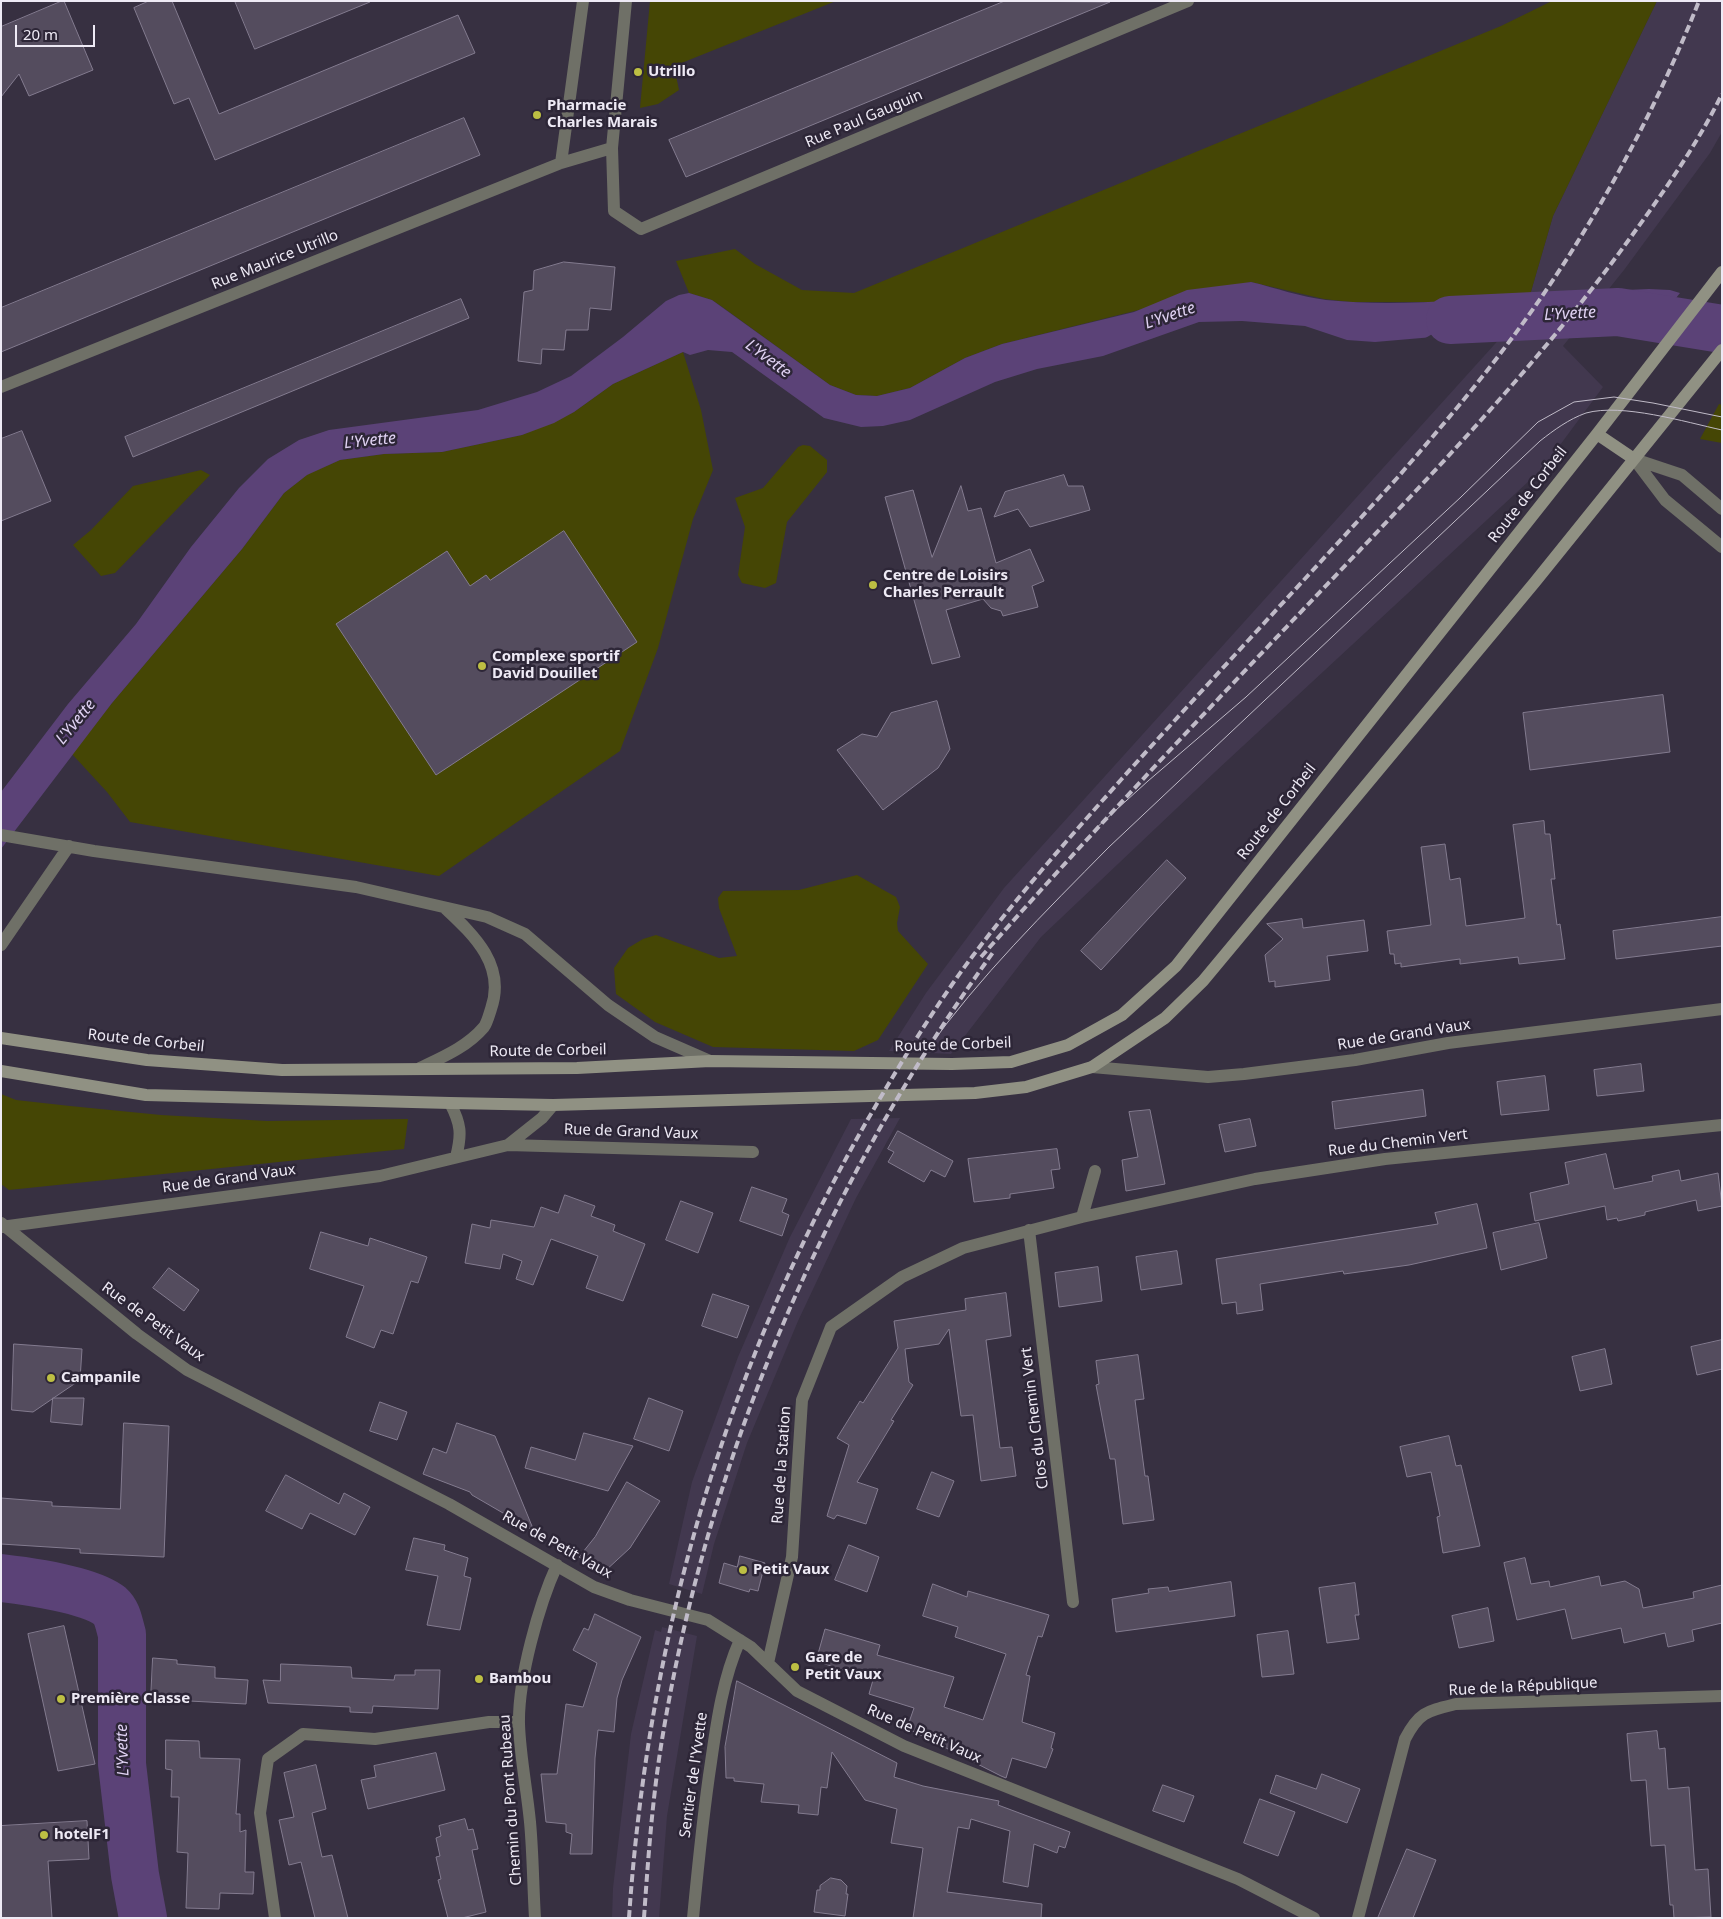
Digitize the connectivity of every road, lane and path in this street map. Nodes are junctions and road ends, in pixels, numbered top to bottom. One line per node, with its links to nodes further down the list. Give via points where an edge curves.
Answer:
1 (582, 1): 5 (street)
2 (626, 1): 4 (street)
3 (1188, 1): 4 (street, Rue Paul Gauguin, via 640,229 614,211)
4 (612, 148): 5 (street, Rue Maurice Utrillo)
5 (561, 163): 8 (street, Rue Maurice Utrillo)
6 (1722, 272): 9 (main road, Route de Corbeil)
7 (1721, 350): 10 (main road)
8 (1, 387)
9 (1597, 434): 10 (main road); 19 (main road, Route de Corbeil, via 1176,966 1122,1015 1068,1044 1011,1062)
10 (1634, 459): 11 (street, via 1682,475); 12 (street, via 1665,500); 20 (main road, via 1203,981 1165,1018)
11 (1722, 509)
12 (1722, 547)
13 (1, 835): 14 (street)
14 (69, 846): 15 (street, via 356,888); 16 (street)
15 (444, 907): 19 (street, via 487,917 525,934 608,1005 656,1038); 21 (street, via 475,936 491,966 496,994 485,1026 456,1051)
16 (1, 945)
17 (1722, 1009): 20 (street, Rue de Grand Vaux, via 1448,1043 1355,1060 1244,1074 1208,1077)
18 (1, 1038): 21 (main road, Route de Corbeil, via 147,1060 282,1070)
19 (710, 1060): 21 (main road, Route de Corbeil, via 577,1068)
20 (1092, 1067): 24 (main road, via 1026,1087 975,1093)
21 (420, 1068)
22 (1, 1071): 23 (main road, via 146,1095)
23 (450, 1103): 24 (main road); 28 (street, via 459,1120)
24 (553, 1105): 26 (street, Rue de Grand Vaux)
25 (1722, 1125): 30 (street, Rue du Chemin Vert, via 1385,1159 1255,1179)
26 (508, 1145): 27 (street, Rue de Grand Vaux); 28 (street, Rue de Grand Vaux)
27 (753, 1152)
28 (456, 1157): 31 (street, Rue de Grand Vaux, via 380,1176)
29 (1095, 1172): 30 (street)
30 (1082, 1216): 32 (street, Rue de la Station)
31 (2, 1225): 33 (street, Rue de Petit Vaux, via 137,1334 187,1370 449,1504)
32 (1029, 1230): 34 (street, Clos du Chemin Vert); 36 (street, Rue de la Station, via 963,1248 902,1276 831,1328 802,1400 792,1557)
33 (558, 1564): 35 (street, Rue de Petit Vaux, via 594,1587 708,1620); 38 (street, Chemin du Pont Rubeau, via 548,1584 532,1640)
34 (1073, 1602)
35 (740, 1640): 36 (street, Rue de Petit Vaux); 41 (street, Sentier de l'Yvette, via 729,1664 715,1730)
36 (768, 1663): 42 (street, Rue de Petit Vaux, via 797,1691 904,1746 1238,1879)
37 (1722, 1696): 43 (street, Rue de la République, via 1456,1704 1433,1709 1415,1719 1405,1739)
38 (519, 1722): 39 (street, via 489,1722 375,1739 303,1734 268,1759 260,1813); 40 (street, Chemin du Pont Rubeau, via 530,1824)
39 (275, 1918)
40 (535, 1918)
41 (693, 1918)
42 (1314, 1918)
43 (1358, 1918)

